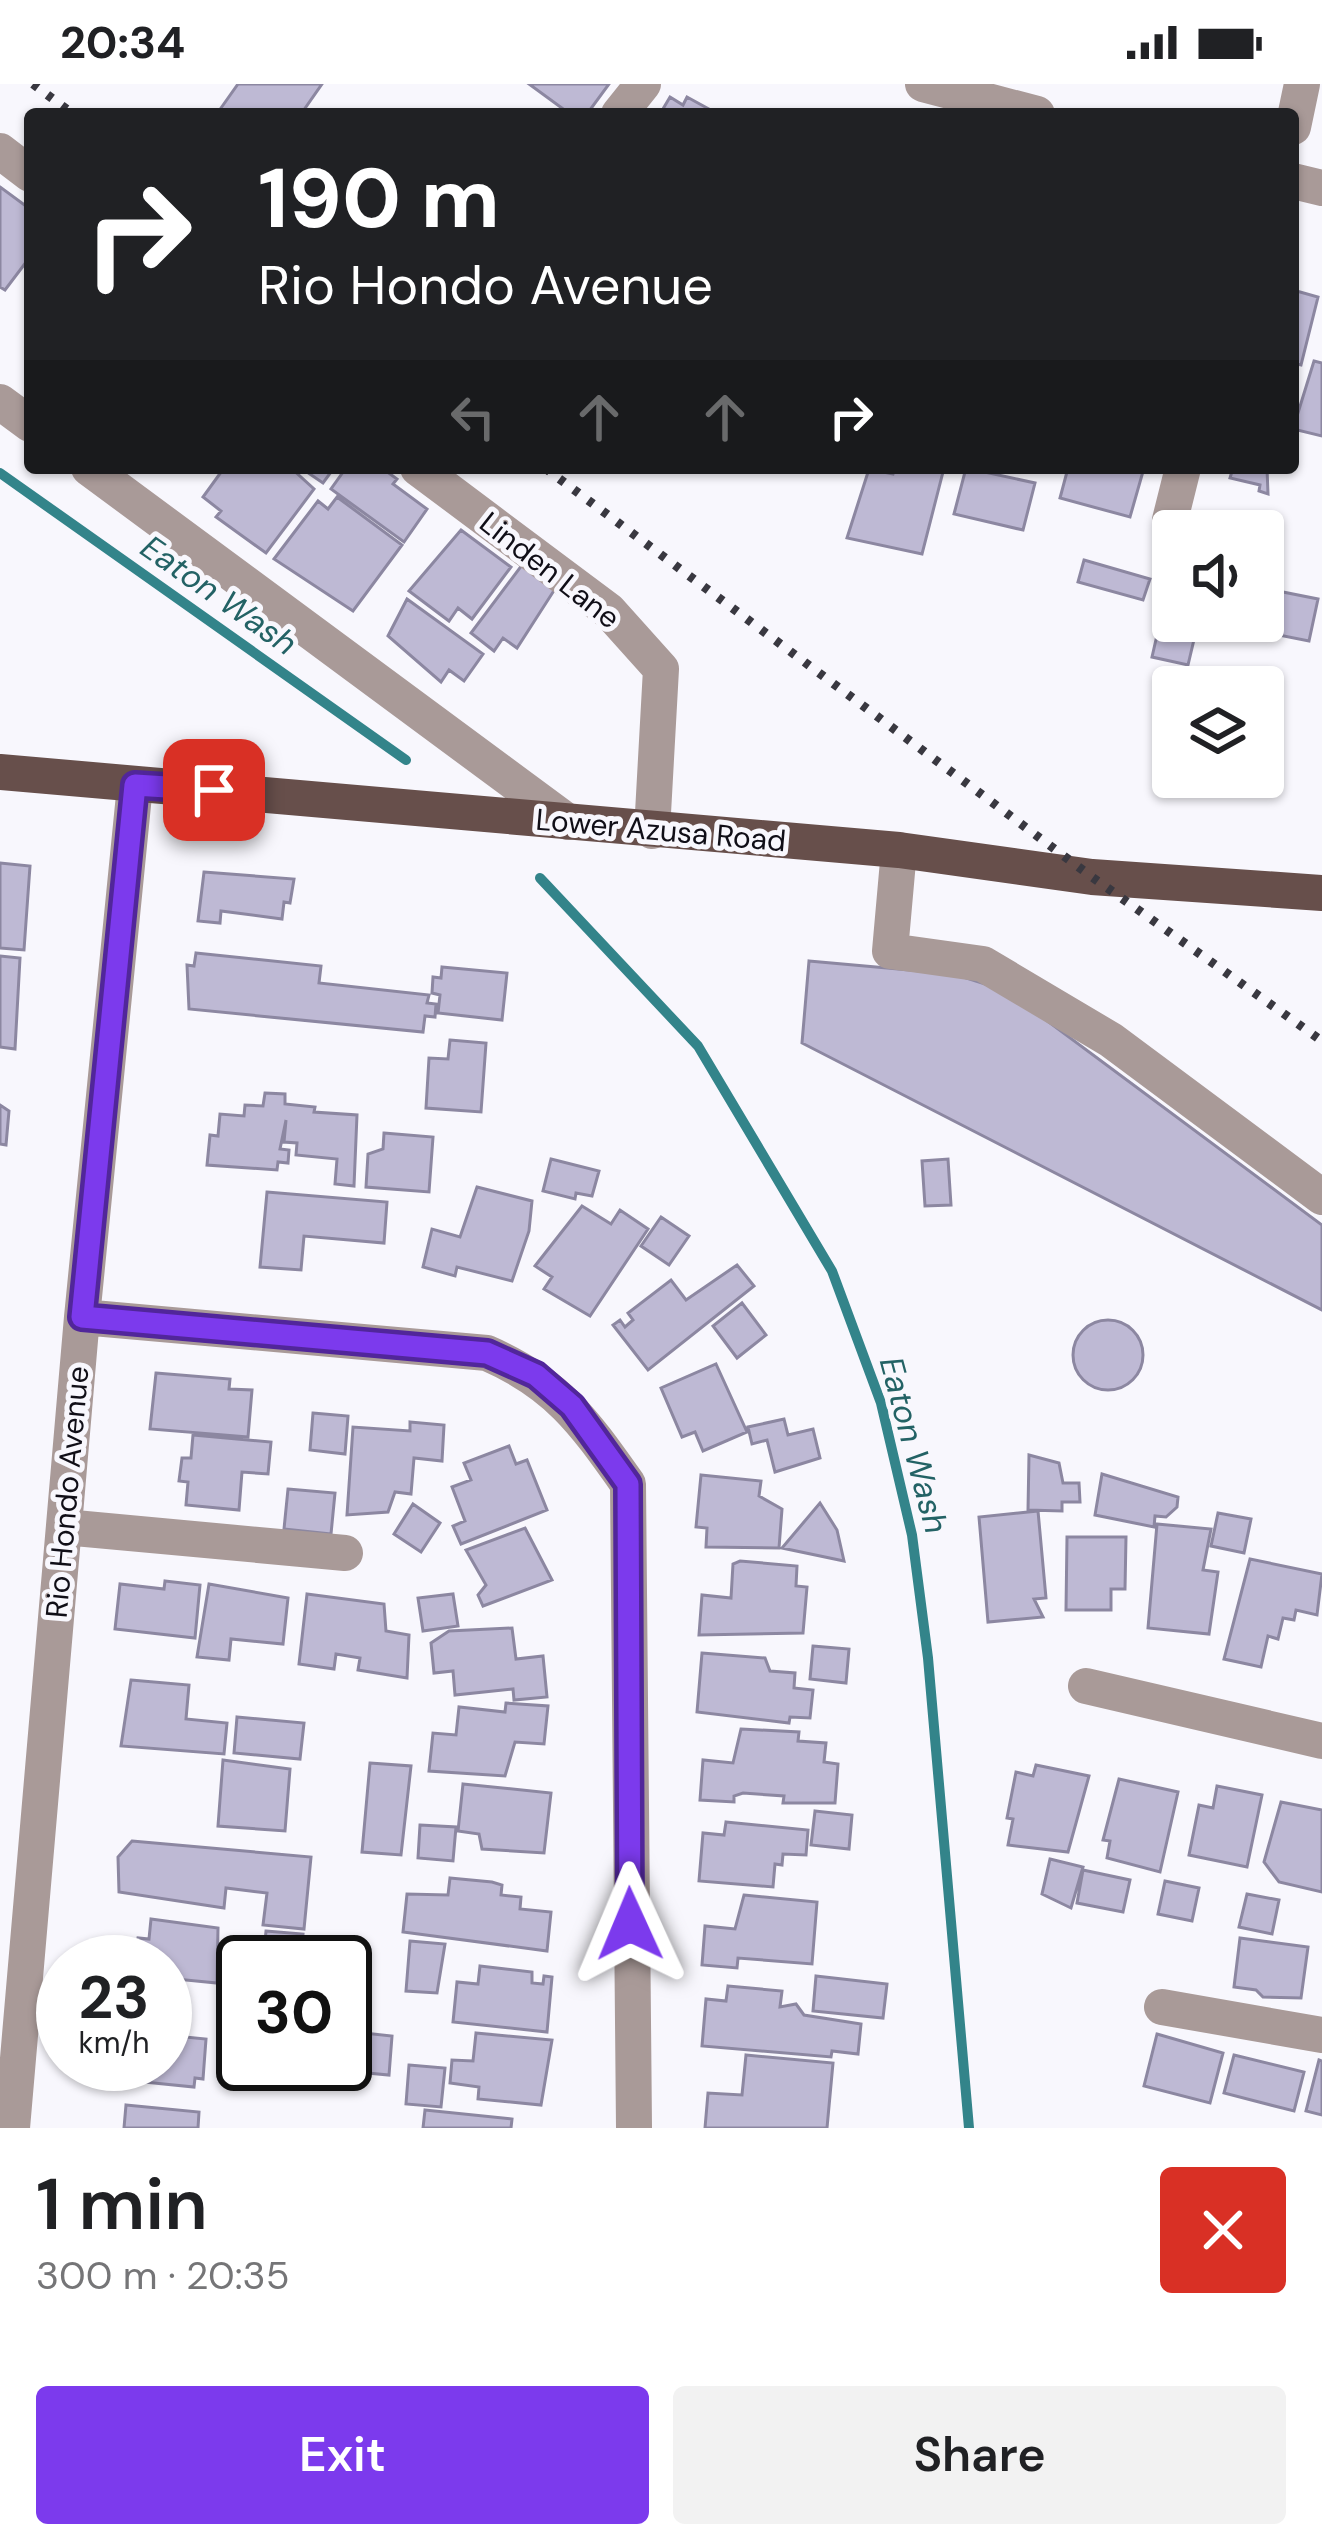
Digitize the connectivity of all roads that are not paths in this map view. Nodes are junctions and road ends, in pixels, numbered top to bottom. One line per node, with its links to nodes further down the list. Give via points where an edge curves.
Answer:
1 (643, 84): 3 (street)
2 (923, 84): 4 (street)
3 (624, 108)
4 (1010, 108)
5 (0, 151): 6 (street)
6 (24, 169)
7 (97, 474): 13 (street)
8 (426, 474): 14 (street, Linden Lane, via 609,611 661,669)
9 (1182, 474): 10 (street)
10 (1172, 510)
11 (0, 772): 12 (main road, Lower Azusa Road)
12 (135, 785): 13 (main road, Lower Azusa Road); 18 (street, Rio Hondo Avenue)
13 (556, 821): 14 (main road, Lower Azusa Road)
14 (652, 831): 15 (main road, Lower Azusa Road)
15 (899, 850): 16 (main road, Lower Azusa Road, via 1092,877); 17 (street, via 890,951 983,964 1111,1040)
16 (1322, 893)
17 (1322, 1197)
18 (82, 1317): 19 (street, Rio Hondo Avenue); 26 (street, via 487,1353 536,1375 572,1406 628,1484)
19 (64, 1527): 20 (street); 25 (street, Rio Hondo Avenue)
20 (345, 1553)
21 (1086, 1686): 22 (street)
22 (1322, 1741)
23 (1162, 2006): 24 (street)
24 (1322, 2035)
25 (12, 2128)
26 (634, 2128)

